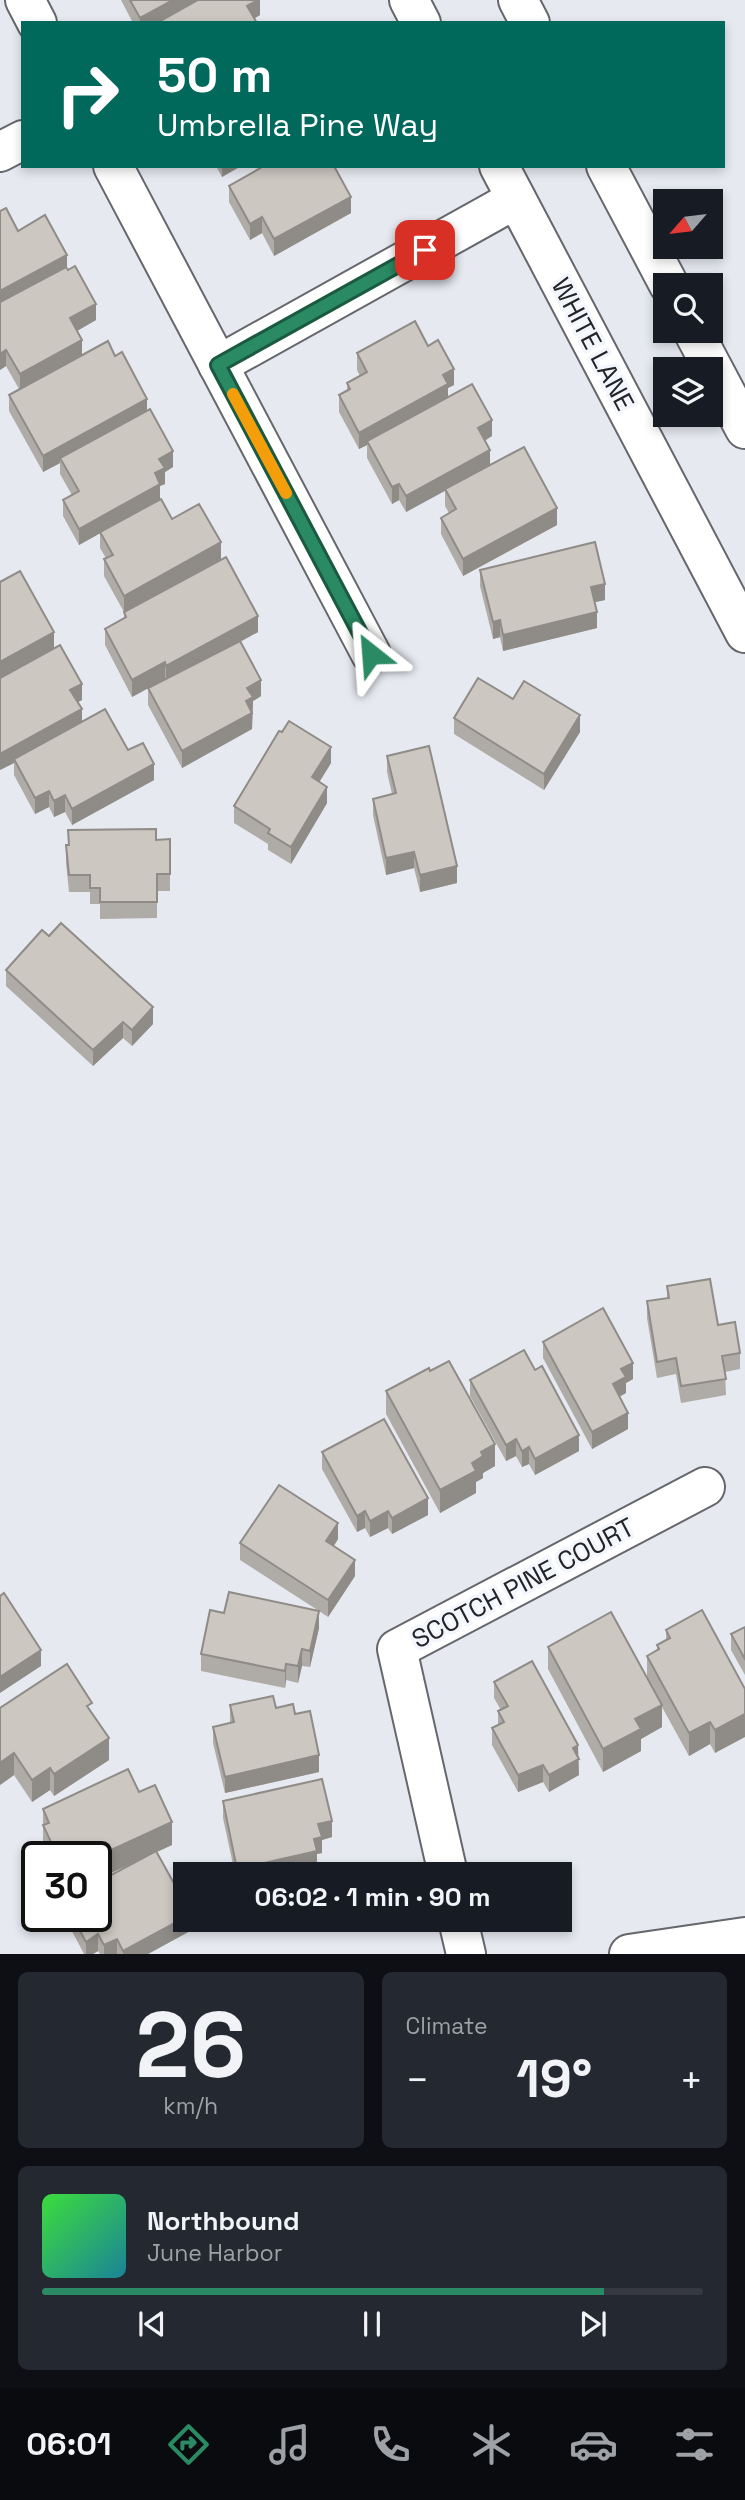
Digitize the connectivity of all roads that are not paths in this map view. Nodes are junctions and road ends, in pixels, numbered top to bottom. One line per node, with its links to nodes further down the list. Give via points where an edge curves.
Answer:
1 (25, 0): 4 (street)
2 (409, 0): 5 (street)
3 (518, 0): 6 (street)
4 (36, 21)
5 (420, 21)
6 (529, 21)
7 (21, 141): 8 (street)
8 (0, 152)
9 (114, 168): 14 (street)
10 (607, 168): 12 (street)
11 (508, 183): 14 (street); 16 (street, WHITE LANE)
12 (663, 273)
13 (699, 343): 15 (street)
14 (218, 365): 17 (street)
15 (745, 429)
16 (745, 633)
17 (371, 654)
18 (705, 1487): 19 (street, SCOTCH PINE COURT, via 397,1650)
19 (444, 1862)
20 (461, 1932): 22 (street)
21 (730, 1944): 23 (street)
22 (466, 1954)
23 (629, 1954)

